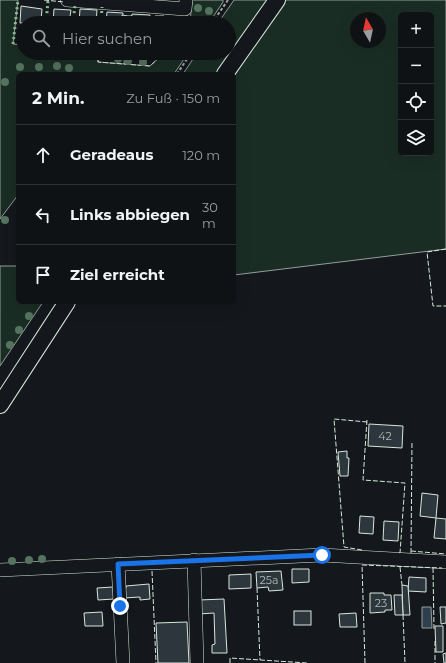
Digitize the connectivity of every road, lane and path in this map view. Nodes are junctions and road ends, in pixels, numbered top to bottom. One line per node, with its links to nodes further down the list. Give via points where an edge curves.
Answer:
1 (67, 0): 5 (street)
2 (186, 0): 5 (street, via 186,10)
3 (228, 0): 6 (path)
4 (277, 0): 7 (main road)
5 (162, 4)
6 (217, 16)
7 (236, 58)
8 (186, 60): 10 (path)
9 (235, 60): 11 (main road)
10 (178, 72)
11 (226, 72)
12 (66, 304): 13 (main road)
13 (0, 405)
14 (194, 560): 15 (street, via 338,554); 16 (street); 19 (street)
15 (446, 562)
16 (118, 564): 17 (street); 18 (street)
17 (0, 570)
18 (123, 663)
19 (197, 663)

